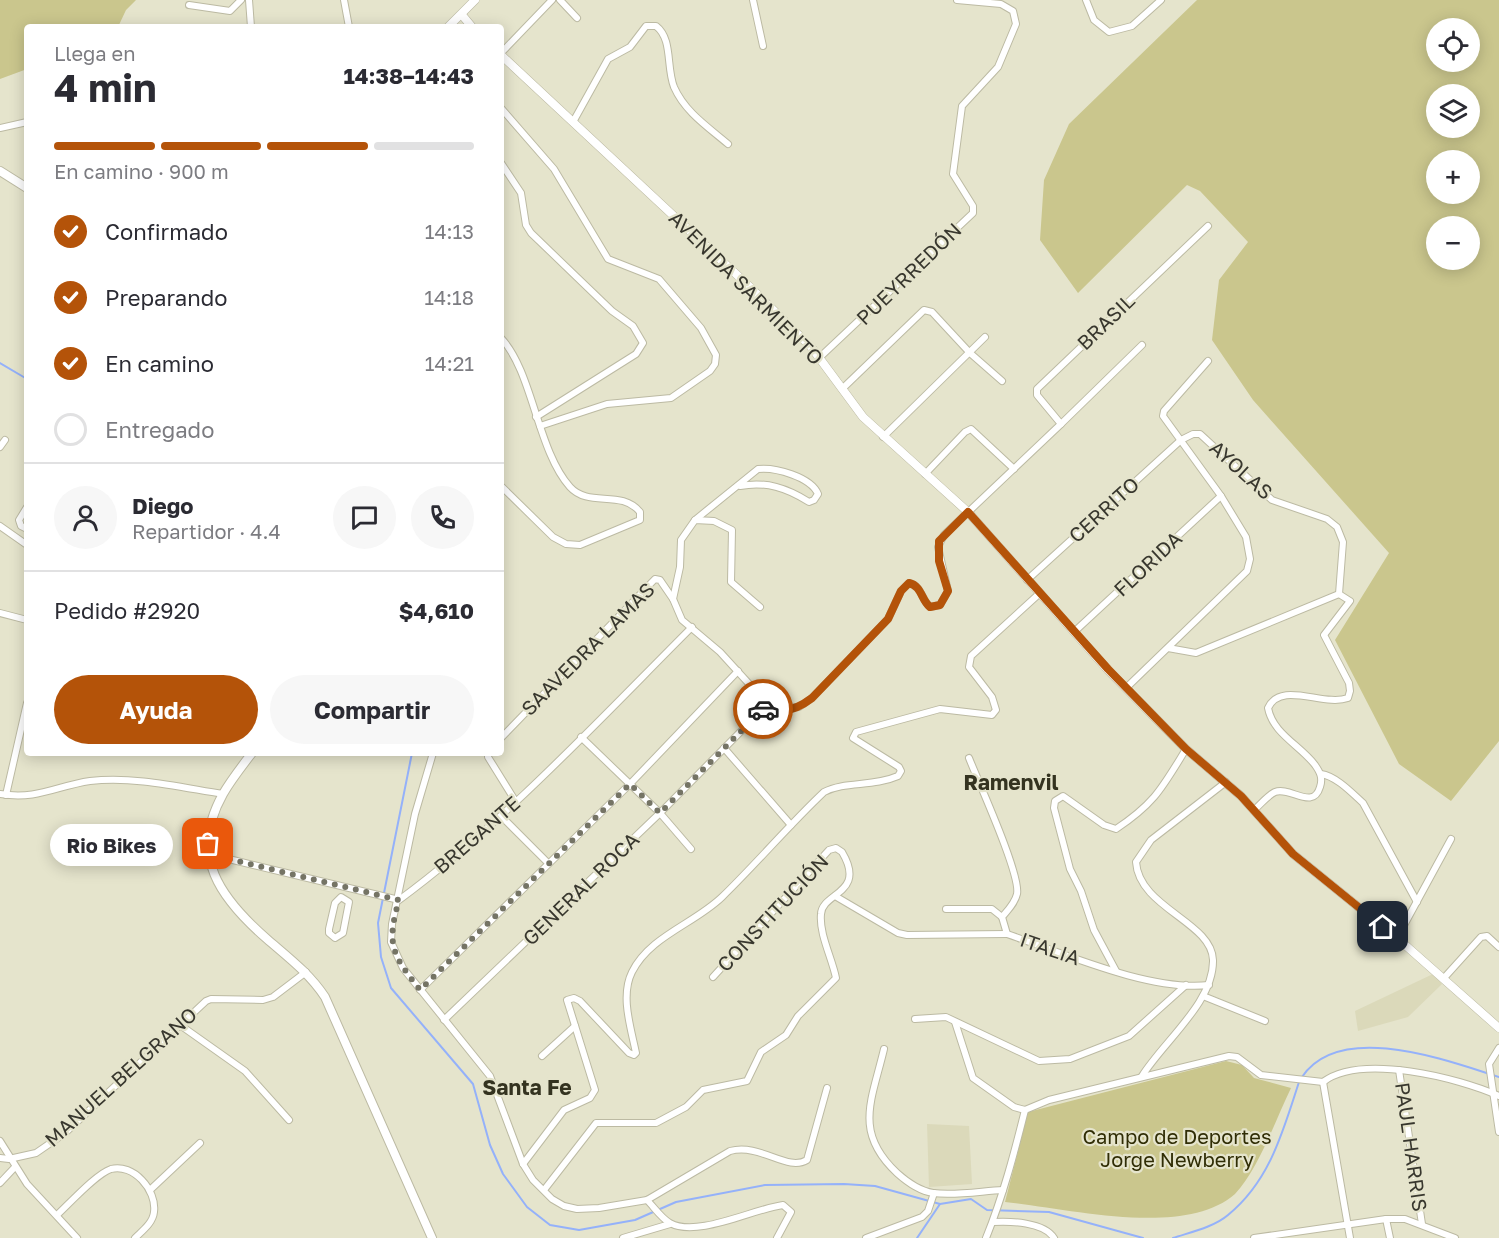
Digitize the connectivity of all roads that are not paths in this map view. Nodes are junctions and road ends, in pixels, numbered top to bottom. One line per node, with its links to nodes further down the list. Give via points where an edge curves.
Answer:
1 (241, 0): 11 (street, via 230,11)
2 (249, 0): 14 (street)
3 (344, 0): 15 (street)
4 (475, 0): 12 (street)
5 (552, 0): 19 (street)
6 (560, 0): 13 (street)
7 (753, 0): 18 (street)
8 (957, 0): 34 (street, PUEYRREDÓN, via 1001,3 1013,11 1016,24 997,70 962,106 953,174 974,206 973,213)
9 (1086, 0): 10 (street, via 1094,21 1109,32 1132,26)
10 (1161, 0)
11 (189, 5)
12 (462, 15): 16 (street); 17 (street)
13 (578, 18)
14 (250, 24)
15 (348, 24)
16 (452, 24)
17 (470, 24)
18 (763, 46)
19 (504, 51)
20 (504, 57): 22 (street, AVENIDA SARMIENTO)
21 (504, 111): 40 (street, via 554,169 608,260 659,279 701,328 716,355 710,371 671,398 607,404)
22 (573, 122): 25 (street, via 608,59 630,47 646,26 657,26 667,37 667,60 682,102); 34 (street, AVENIDA SARMIENTO, via 751,288)
23 (24, 123): 24 (street)
24 (0, 128)
25 (728, 144)
26 (504, 168): 38 (street, via 521,193 531,233 612,311 633,326 644,343 636,354)
27 (0, 171): 28 (main road)
28 (24, 186)
29 (1208, 226): 39 (street, BRASIL, via 1037,389 1037,395)
30 (985, 336): 33 (street)
31 (504, 342): 38 (street, via 517,362)
32 (1142, 345): 39 (street)
33 (970, 352): 36 (street); 37 (street, via 932,312 924,310); 41 (street)
34 (819, 358): 37 (street, AVENIDA SARMIENTO)
35 (1208, 361): 43 (street, via 1164,411 1163,417)
36 (1002, 381)
37 (842, 389): 41 (street, AVENIDA SARMIENTO)
38 (536, 417): 40 (street)
39 (1061, 424): 45 (street)
40 (540, 426): 48 (street, via 571,489 587,497 626,501 640,512 640,520 580,545 566,544 553,537)
41 (883, 437): 46 (street, AVENIDA SARMIENTO)
42 (5, 440): 44 (street)
43 (1181, 440): 49 (street); 56 (street, CERRITO); 58 (street, AYOLAS, via 1200,434 1272,500 1327,519 1337,527 1343,542)
44 (0, 447)
45 (1014, 469): 46 (street, via 972,429); 51 (street)
46 (925, 474): 51 (street, AVENIDA SARMIENTO)
47 (740, 486): 47 (street, via 771,485 808,501 818,494 811,485 766,468 758,469); 52 (street)
48 (504, 489)
49 (1221, 496): 64 (street, FLORIDA); 65 (street, via 1246,537 1250,559 1247,571)
50 (24, 512): 54 (street, via 19,520)
51 (968, 512): 56 (street, AVENIDA SARMIENTO); 68 (street, via 939,541 939,561 948,591 940,605 930,607 920,590 909,583 888,619 812,698 789,710)
52 (695, 520): 59 (street, via 681,540); 60 (street, via 714,520 732,530 730,582)
53 (0, 526): 55 (street)
54 (24, 528)
55 (24, 542)
56 (1027, 580): 57 (street, AVENIDA SARMIENTO)
57 (1040, 593): 64 (street, AVENIDA SARMIENTO); 87 (street, via 971,656 969,667 992,697 996,710 992,715 940,709 855,732 853,738 860,744 901,771 889,780 833,787)
58 (1339, 594): 65 (street, via 1196,653); 78 (street, via 1350,601 1324,635 1349,683 1348,698 1320,700 1283,694 1275,697 1268,708 1275,727)
59 (673, 599): 63 (street, via 682,620); 70 (street, SAAVEDRA LAMAS, via 660,580 655,579)
60 (759, 607)
61 (0, 614): 62 (street)
62 (24, 619)
63 (692, 627): 66 (street); 71 (street, BREGANTE)
64 (1074, 632): 67 (street, AVENIDA SARMIENTO)
65 (1168, 648): 67 (street)
66 (738, 671): 68 (street); 80 (street)
67 (1126, 688): 73 (street, AVENIDA SARMIENTO)
68 (766, 705): 72 (street, GENERAL ROCA)
69 (24, 714): 82 (street)
70 (504, 735)
71 (581, 737): 80 (street); 83 (street, BREGANTE)
72 (724, 748): 85 (street, GENERAL ROCA); 87 (street)
73 (1186, 749): 79 (street, AVENIDA SARMIENTO); 102 (street, via 1157,796 1116,829 1063,796 1055,801 1070,870 1094,930)
74 (250, 756): 81 (main road)
75 (432, 756): 95 (street)
76 (488, 756): 83 (street)
77 (969, 758): 98 (street, ITALIA, via 1003,840 1017,887 1015,901)
78 (1321, 774): 84 (street, via 1316,796 1274,792); 96 (street, via 1363,803)
79 (1226, 782): 84 (street, AVENIDA SARMIENTO); 107 (street, via 1152,840 1136,862 1143,887 1207,942 1213,960)
80 (630, 784): 85 (street); 91 (street)
81 (223, 794): 82 (street, via 121,780 89,781 33,796); 90 (main road, via 211,825)
82 (3, 795)
83 (516, 802): 86 (street, BREGANTE)
84 (1254, 810): 100 (street, AVENIDA SARMIENTO, via 1293,854)
85 (660, 813): 89 (street); 111 (street, GENERAL ROCA)
86 (501, 816): 91 (street); 95 (street, BREGANTE, via 460,853)
87 (790, 825): 115 (street, via 722,897 648,950 638,962 627,987 634,1055 580,1001 570,998 567,1004)
88 (1451, 839): 96 (street)
89 (692, 849)
90 (208, 854): 92 (street); 103 (main road, via 216,882 244,919)
91 (548, 863): 108 (street)
92 (346, 887): 94 (street); 95 (street)
93 (836, 896): 99 (street, via 907,936); 104 (street, CONSTITUCIÓN, via 849,878 845,857 836,848 821,858); 136 (street, CONSTITUCIÓN, via 826,903 820,916 836,978 798,1016 786,1035 761,1052 747,1081 703,1090 686,1107 656,1123 596,1123)
94 (344, 898): 94 (street, via 335,903 329,929 335,938 343,933 349,902)
95 (396, 899): 108 (street, via 391,942 403,968)
96 (1417, 902): 100 (street)
97 (946, 909): 98 (street, via 992,909)
98 (1002, 917): 99 (street, ITALIA)
99 (1006, 934): 102 (street, ITALIA)
100 (1397, 938): 105 (street, AVENIDA SARMIENTO)
101 (1499, 947): 105 (street, via 1487,936 1476,939)
102 (1116, 971): 106 (street, ITALIA)
103 (306, 972): 114 (street, MANUEL BELGRANO, via 263,1000 212,999); 148 (main road, via 331,1007)
104 (713, 977)
105 (1444, 978): 116 (street, AVENIDA SARMIENTO)
106 (1186, 985): 107 (street, ITALIA); 113 (street, via 1129,1036 1054,1062 1039,1060)
107 (1209, 985): 109 (street)
108 (420, 990): 111 (street)
109 (1203, 996): 112 (street); 121 (street)
110 (915, 1019): 113 (street, via 937,1016)
111 (444, 1020): 132 (street, via 490,1076)
112 (1265, 1020)
113 (955, 1022): 125 (street, via 973,1078 1014,1107)
114 (180, 1025): 126 (street, via 245,1071); 131 (street, MANUEL BELGRANO, via 65,1133 36,1153)
115 (575, 1026): 119 (street); 132 (street, via 595,1090 590,1098 564,1110)
116 (1499, 1028)
117 (1499, 1048): 124 (street, via 1489,1064 1490,1083)
118 (884, 1049): 138 (street, via 869,1112 870,1135 884,1161)
119 (542, 1056)
120 (1399, 1070): 122 (street, via 1344,1073); 124 (street, via 1424,1073); 145 (street, PAUL HARRIS)
121 (1142, 1076): 122 (street, via 1237,1057 1262,1075); 125 (street)
122 (1320, 1082): 143 (street)
123 (826, 1088): 139 (street, via 807,1160 793,1165 754,1149 730,1151)
124 (1496, 1094): 127 (street)
125 (1025, 1110): 137 (street)
126 (289, 1120)
127 (1499, 1132)
128 (0, 1141): 131 (street)
129 (200, 1143): 135 (street)
130 (0, 1158): 131 (street, MANUEL BELGRANO)
131 (9, 1160): 133 (street)
132 (523, 1164): 136 (street)
133 (15, 1167): 134 (street); 140 (street)
134 (0, 1184)
135 (150, 1190): 140 (street, via 132,1171 114,1168); 147 (street, via 152,1221)
136 (544, 1190): 139 (street, via 564,1206 576,1209)
137 (1003, 1190): 138 (street); 141 (street)
138 (932, 1196): 151 (street, via 928,1211 922,1216)
139 (647, 1200): 144 (street)
140 (57, 1215): 146 (street)
141 (993, 1219): 152 (street); 153 (street, via 1040,1227)
142 (1386, 1219): 143 (street); 145 (street); 156 (street)
143 (1347, 1223): 154 (street); 155 (street)
144 (670, 1224): 149 (street); 150 (street, via 703,1227 783,1205 791,1212)
145 (1422, 1224): 157 (street)
146 (77, 1238)
147 (135, 1238)
148 (431, 1238)
149 (623, 1238)
150 (777, 1238)
151 (866, 1238)
152 (986, 1238)
153 (1054, 1238)
154 (1254, 1238)
155 (1350, 1238)
156 (1390, 1238)
157 (1455, 1238)

